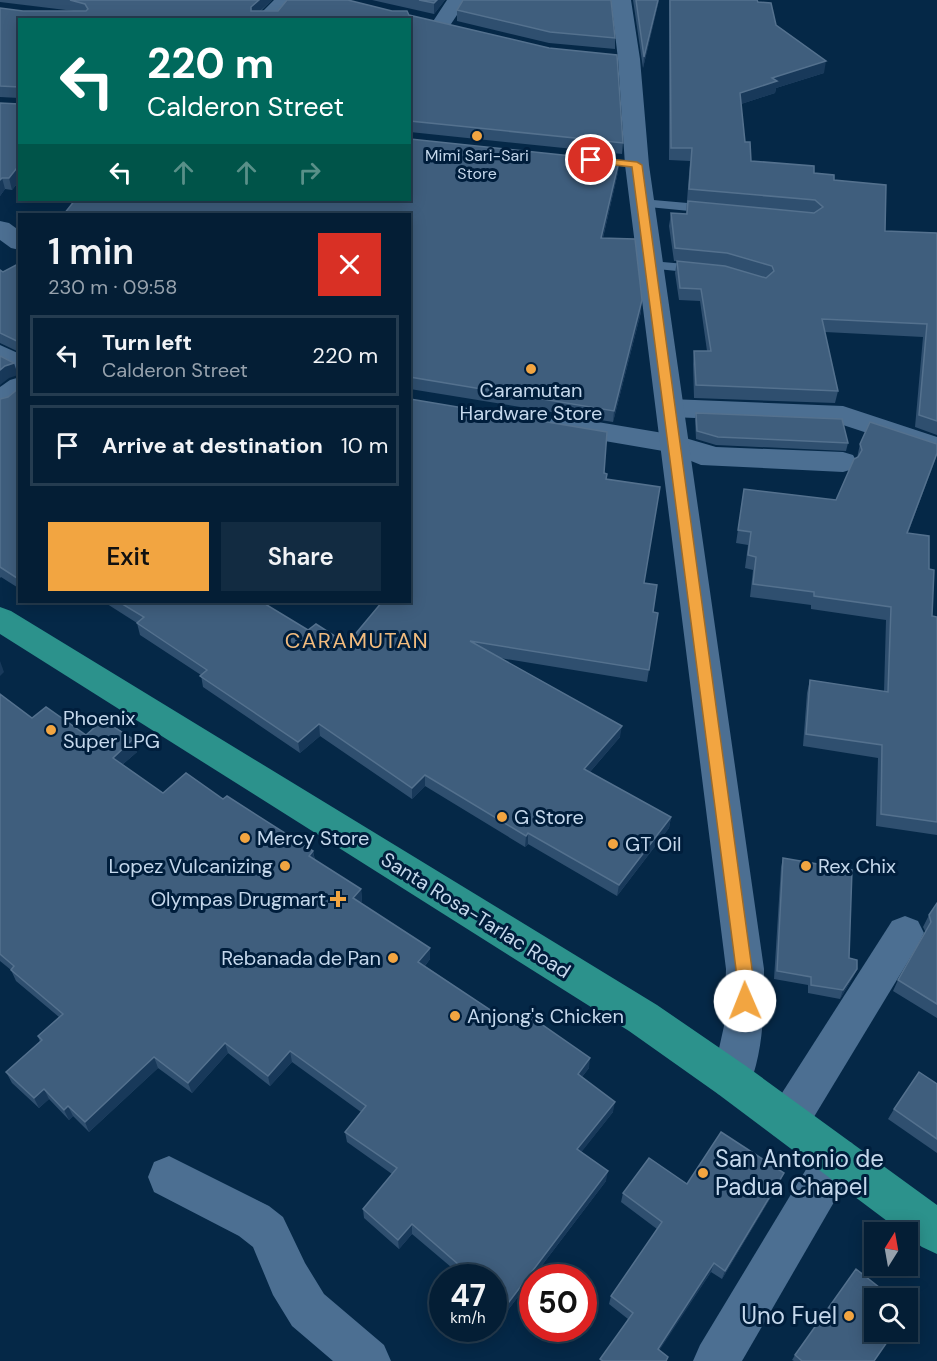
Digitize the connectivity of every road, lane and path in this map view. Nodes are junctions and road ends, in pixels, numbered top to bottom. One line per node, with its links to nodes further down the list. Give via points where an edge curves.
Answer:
1 (286, 0): 4 (main road)
2 (457, 0): 6 (main road)
3 (621, 0): 8 (main road, via 617,58 625,164)
4 (266, 18)
5 (417, 21): 6 (main road)
6 (440, 26): 7 (main road)
7 (462, 31)
8 (642, 203): 9 (lane); 12 (main road)
9 (721, 210)
10 (0, 228): 11 (main road)
11 (18, 242)
12 (651, 266): 13 (lane); 18 (main road)
13 (711, 270)
14 (0, 353): 15 (main road)
15 (18, 365)
16 (18, 388): 17 (main road)
17 (0, 401)
18 (670, 408): 20 (main road); 21 (main road, via 827,412)
19 (533, 421): 20 (main road)
20 (675, 444): 22 (main road, via 716,457); 25 (main road, via 744,969 744,1026)
21 (937, 447)
22 (843, 462)
23 (0, 619): 25 (highway, Santa Rosa-Tarlac Road, via 643,1018)
24 (905, 933): 26 (main road)
25 (732, 1080): 26 (highway, Santa Rosa-Tarlac Road)
26 (788, 1121): 27 (highway, Santa Rosa-Tarlac Road)
27 (837, 1157): 29 (highway, Santa Rosa-Tarlac Road); 31 (main road)
28 (169, 1177): 30 (main road, via 268,1232 308,1310)
29 (937, 1232)
30 (368, 1361)
31 (716, 1361)

